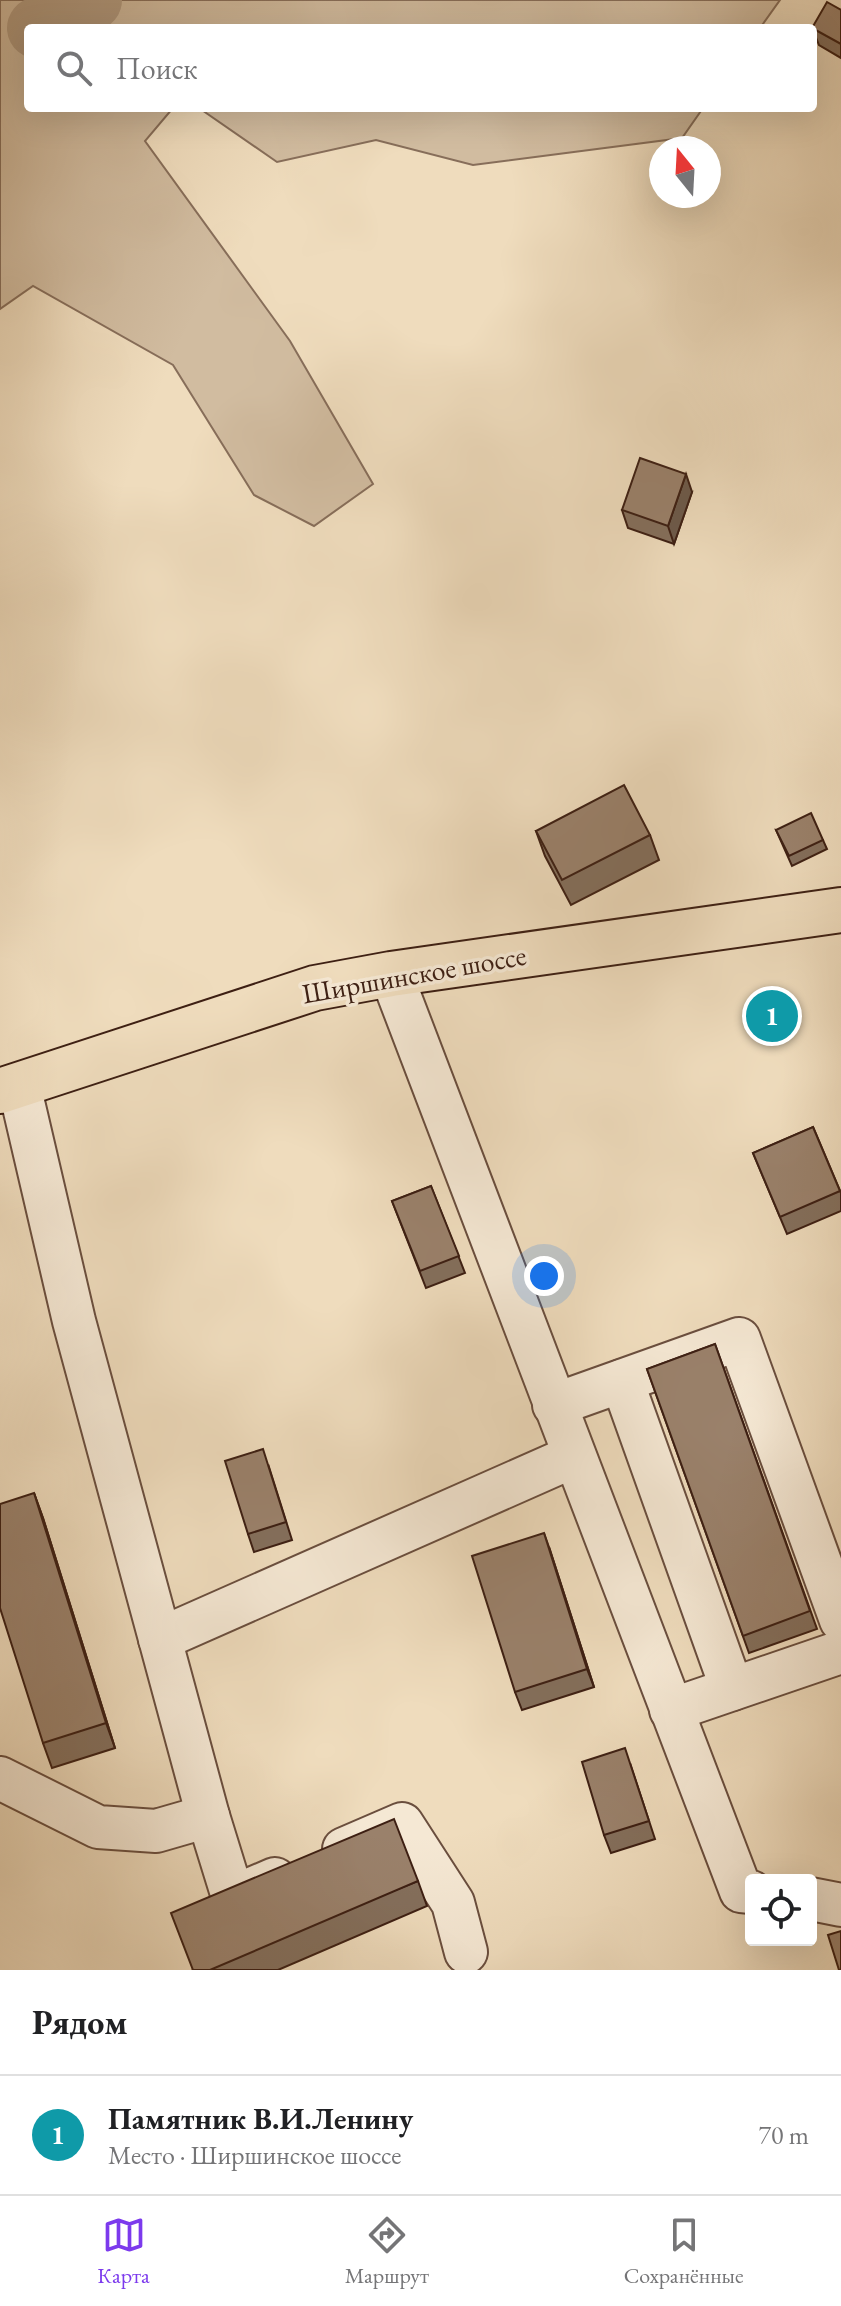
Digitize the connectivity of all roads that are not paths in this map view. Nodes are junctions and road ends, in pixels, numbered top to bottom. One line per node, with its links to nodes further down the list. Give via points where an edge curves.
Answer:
1 (841, 910): 2 (main road, Ширшинское шоссе)
2 (391, 974): 3 (main road, Ширшинское шоссе, via 315,988); 5 (street)
3 (9, 1088): 8 (street)
4 (622, 1381): 5 (street); 7 (street, via 739,1339); 10 (street)
5 (554, 1405): 6 (street)
6 (574, 1456): 8 (street); 11 (street)
7 (841, 1620)
8 (160, 1639): 13 (street)
9 (841, 1652): 10 (street)
10 (732, 1689): 11 (street)
11 (671, 1710): 14 (street)
12 (3, 1785): 13 (street, via 98,1827 156,1831)
13 (208, 1816): 17 (street, via 218,1903 402,1824 453,1903)
14 (745, 1891)
15 (817, 1900): 16 (street)
16 (841, 1905)
17 (466, 1952)

